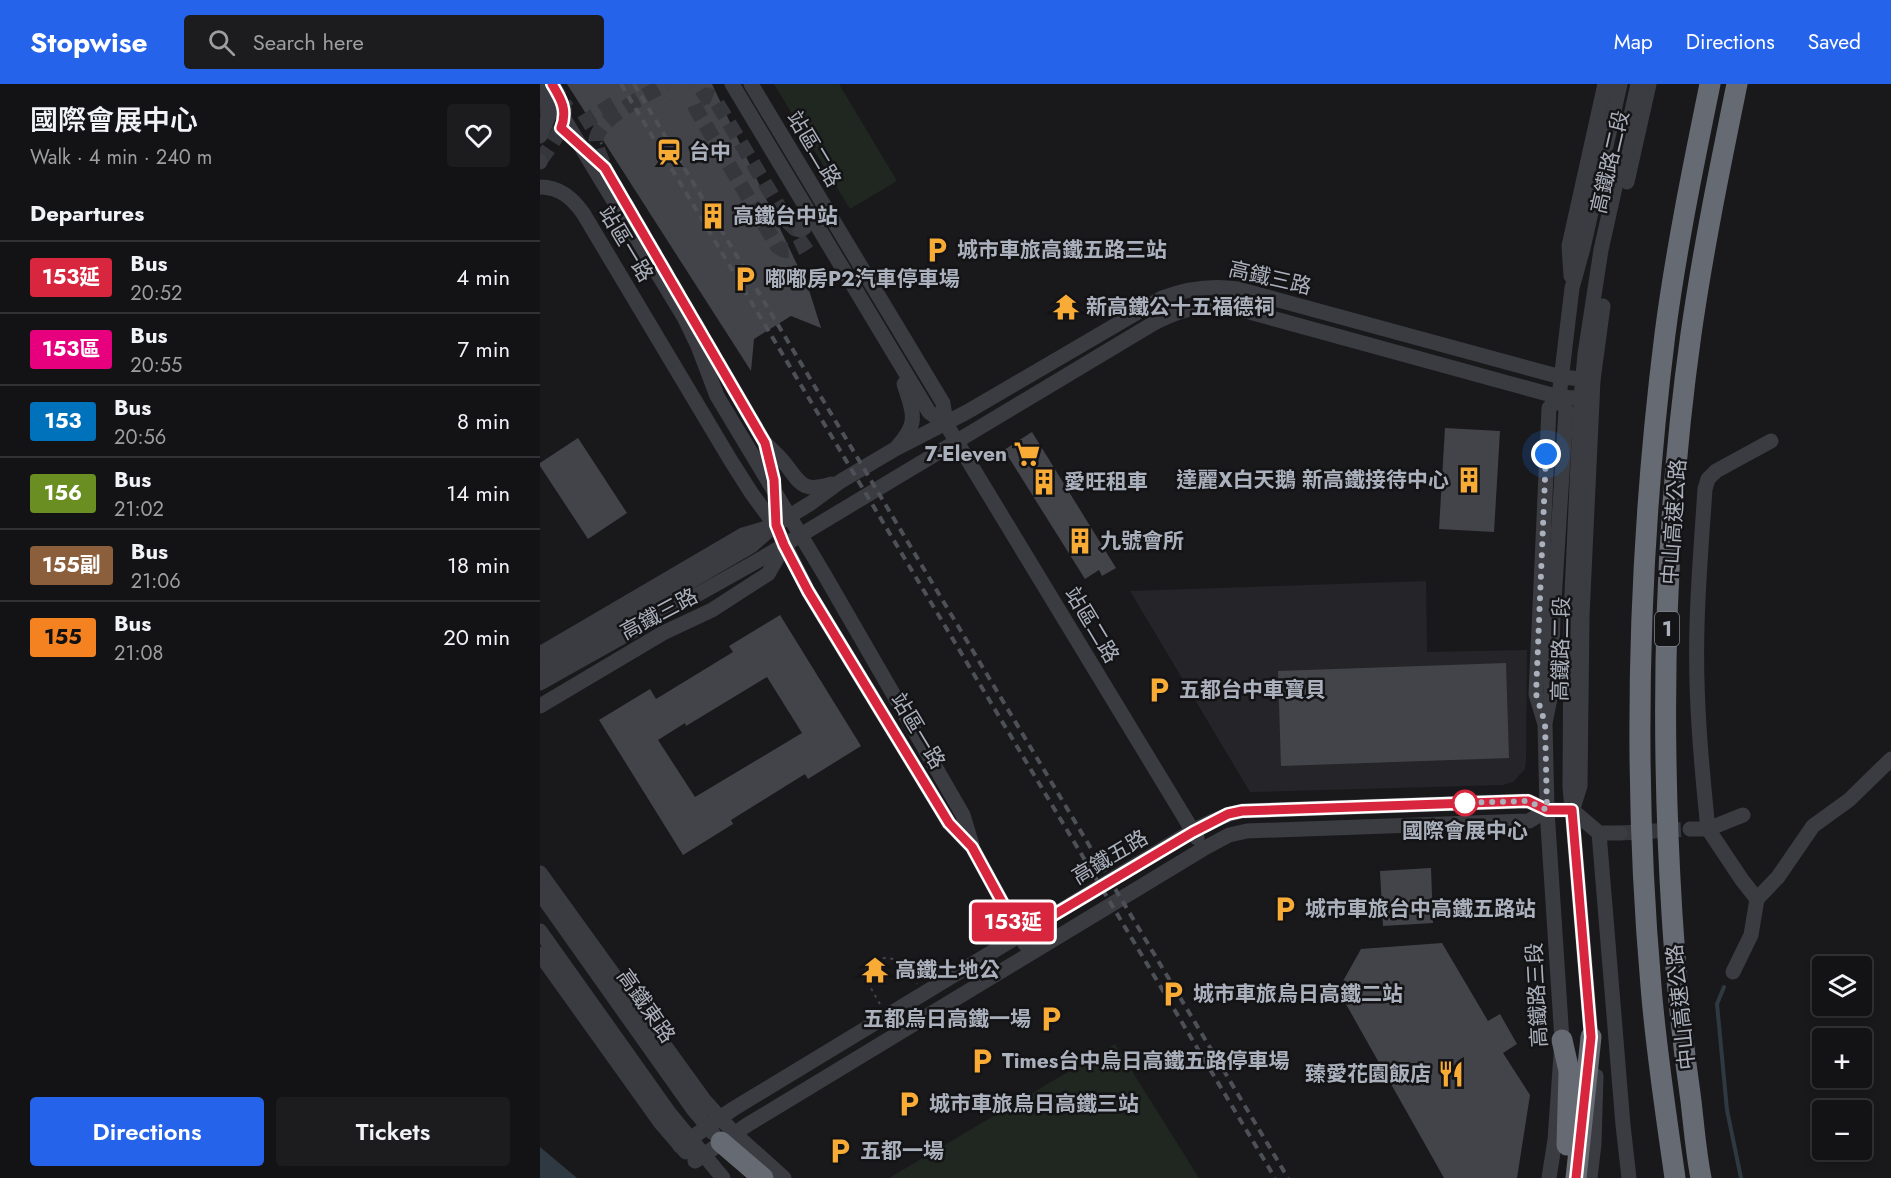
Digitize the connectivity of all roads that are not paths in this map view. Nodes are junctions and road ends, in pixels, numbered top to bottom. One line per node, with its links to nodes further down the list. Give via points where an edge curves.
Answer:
1 (732, 84): 12 (street, 站區二路)
2 (751, 84): 22 (street, 站區二路, via 943,403)
3 (1605, 84): 14 (street, 高鐵路二段, via 1569,246)
4 (1620, 84): 14 (street, 高鐵路二段)
5 (1638, 84): 18 (street, 高鐵路二段, via 1601,250)
6 (1649, 84): 18 (street, 高鐵路二段, via 1611,252)
7 (1710, 84): 67 (highway, 中山高速公路 / 1, via 1665,331 1649,497 1639,681 1641,822 1651,985)
8 (1737, 84): 68 (highway, 中山高速公路 / 1, via 1712,203 1691,335 1674,499 1665,682 1676,983)
9 (543, 85): 10 (street, via 549,108); 43 (street, via 684,317 717,396 963,814)
10 (540, 136)
11 (540, 187): 23 (street, 站區一路, via 570,196 584,213)
12 (806, 210): 13 (street, 站區二路); 13 (street, via 804,235)
13 (826, 242): 15 (street, 站區二路)
14 (1572, 288): 17 (street, 高鐵路二段)
15 (893, 353): 22 (street, 站區二路, via 929,412); 27 (street, via 913,409 911,428)
16 (726, 376): 21 (street, 站區一路)
17 (1561, 377): 18 (street, 高鐵三路); 19 (street, 高鐵路二段); 22 (street, 高鐵三路, via 1238,289 1200,287 1162,298)
18 (1588, 379): 20 (street, 高鐵路二段)
19 (1559, 397): 20 (street, 高鐵三路); 25 (street, 高鐵三路, via 1248,311 1203,305 1186,308 1154,323); 35 (street, 高鐵路二段, via 1549,408 1536,694 1545,723)
20 (1587, 398): 36 (street, 高鐵路二段, via 1570,626)
21 (746, 410): 23 (street, via 749,427 741,439 727,441); 26 (street, 站區一路)
22 (946, 424): 25 (street, 站區二路); 27 (street, 高鐵三路)
23 (713, 431): 29 (street, 站區一路)
24 (1771, 441): 39 (street, via 1716,471 1705,489 1697,627 1698,712)
25 (957, 442): 30 (street, 高鐵三路); 40 (street, 站區二路)
26 (765, 443): 28 (street, via 802,485 819,488); 29 (street, 站區一路, via 774,480)
27 (895, 449): 28 (street, 高鐵三路)
28 (841, 481): 29 (street, 高鐵三路)
29 (776, 525): 30 (street, 站區一路); 31 (street, 高鐵三路, via 751,546)
30 (784, 545): 31 (street, 高鐵三路); 33 (street, 高鐵三路, via 768,574); 43 (street, 站區一路, via 949,823)
31 (547, 665): 32 (street, 高鐵三路)
32 (540, 683)
33 (540, 706)
34 (1891, 759): 47 (street, via 1849,800 1813,826 1778,877)
35 (1547, 810): 36 (street, 高鐵五路); 40 (street, 高鐵五路, via 1528,801 1242,811); 44 (street, 高鐵五路, via 1529,821 1247,831 1229,835); 54 (street, 高鐵路三段)
36 (1572, 810): 42 (street); 53 (street)
37 (1743, 815): 39 (street)
38 (1690, 829): 39 (street)
39 (1708, 829): 47 (street)
40 (1193, 832): 44 (street, 站區二路); 49 (street, 高鐵五路)
41 (1620, 832): 42 (street)
42 (1599, 833): 66 (street)
43 (972, 847): 49 (street, 站區一路)
44 (1203, 849): 51 (street, 高鐵五路)
45 (540, 873): 55 (street, via 704,1100)
46 (540, 893): 55 (street, 高鐵東路, via 687,1100)
47 (1757, 899): 52 (street, via 1751,935)
48 (540, 931): 57 (street, 高鐵東路)
49 (1020, 935): 51 (street, 站區一路); 55 (street, 高鐵五路)
50 (540, 954): 57 (street, via 660,1122)
51 (1031, 954): 56 (street, 高鐵五路)
52 (1733, 972)
53 (1591, 1037): 64 (highway); 65 (street, via 1596,1076)
54 (1562, 1040): 62 (street, 高鐵路三段); 63 (highway, via 1569,1071)
55 (713, 1122): 56 (street, 高鐵東路); 57 (street, 高鐵五路)
56 (728, 1137): 58 (street, 高鐵五路); 60 (highway); 61 (street, 高鐵東路)
57 (684, 1143): 58 (street, 高鐵東路)
58 (699, 1158): 59 (street, 高鐵東路)
59 (723, 1178)
60 (763, 1178)
61 (784, 1178)
62 (1550, 1178)
63 (1562, 1178)
64 (1575, 1178)
65 (1590, 1178)
66 (1629, 1178)
67 (1675, 1178)
68 (1701, 1178)

